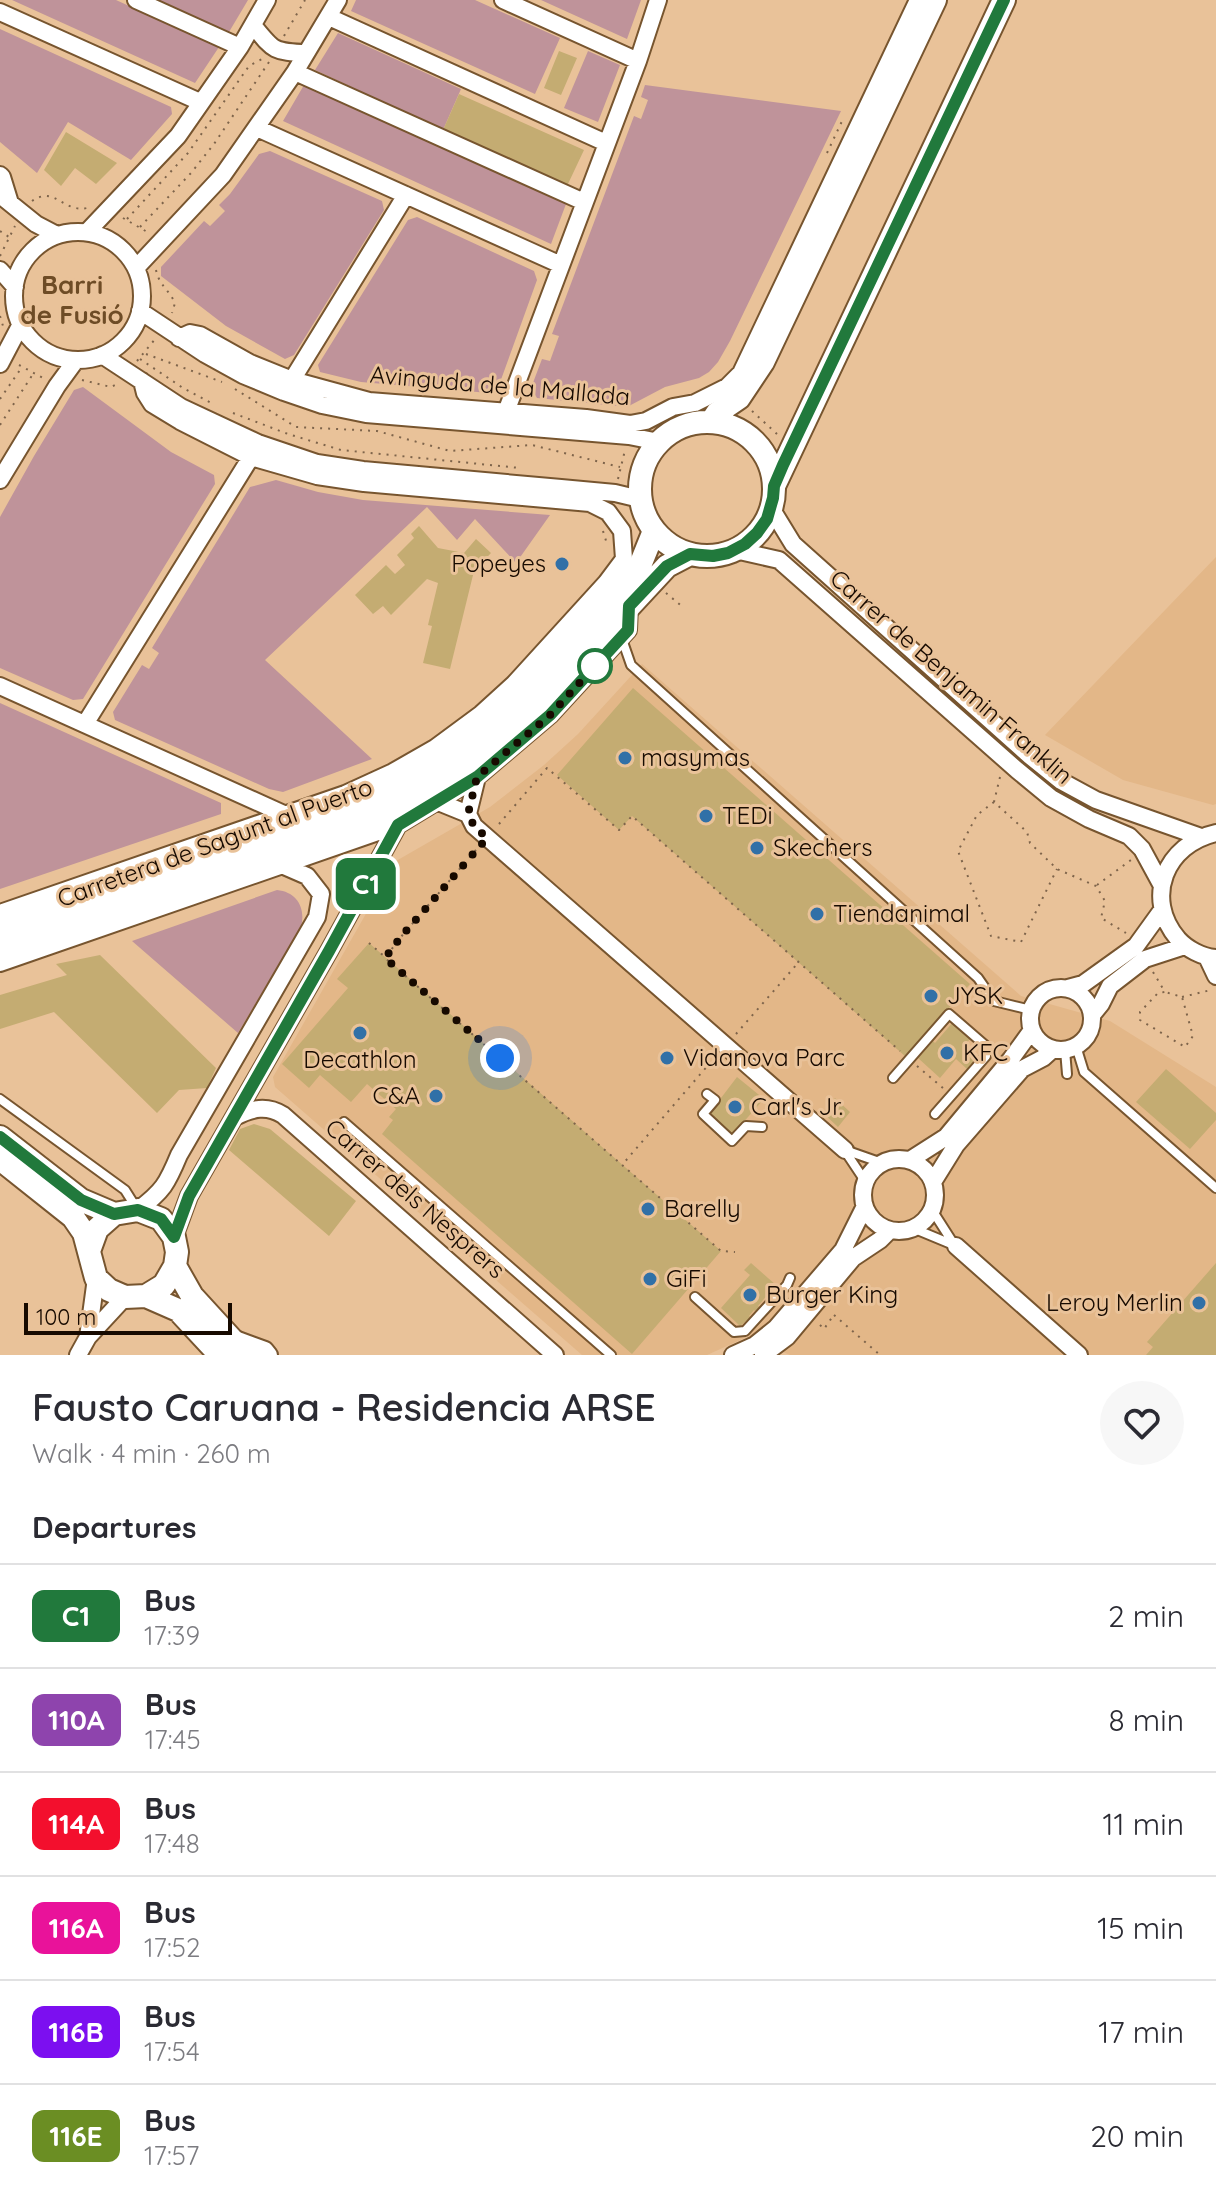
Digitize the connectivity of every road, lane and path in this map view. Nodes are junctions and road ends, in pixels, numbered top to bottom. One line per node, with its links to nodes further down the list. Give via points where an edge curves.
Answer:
1 (136, 0): 13 (street)
2 (267, 0): 12 (street)
3 (305, 0): 14 (path)
4 (338, 0): 11 (street)
5 (503, 0): 16 (street)
6 (658, 0): 16 (street)
7 (918, 0): 42 (street, Avinguda de la Mallada)
8 (935, 0): 45 (street)
9 (1004, 0): 69 (street)
10 (0, 12): 18 (street)
11 (329, 17): 15 (street); 21 (street)
12 (253, 25): 13 (street); 14 (street)
13 (240, 47): 18 (street)
14 (276, 50): 15 (street); 28 (path, via 214,144)
15 (306, 53): 17 (street)
16 (638, 61): 21 (street)
17 (295, 72): 20 (street); 25 (street)
18 (200, 102): 27 (street, via 178,136)
19 (843, 120): 22 (path)
20 (257, 128): 24 (street); 33 (street, via 223,175)
21 (606, 143): 25 (street)
22 (823, 162)
23 (0, 175): 26 (street)
24 (406, 195): 36 (street); 52 (street)
25 (584, 202): 36 (street)
26 (10, 204): 27 (path, via 40,195 76,209 99,202); 31 (street); 32 (path)
27 (108, 210): 28 (path); 30 (street)
28 (139, 227): 33 (path)
29 (0, 231): 32 (path)
30 (87, 232): 31 (street); 37 (street, via 116,244)
31 (57, 235): 39 (street, via 29,256)
32 (10, 237): 34 (path)
33 (162, 240): 37 (street); 43 (path, via 167,251 156,270 175,303)
34 (2, 248): 35 (path)
35 (0, 256)
36 (561, 265): 57 (street)
37 (136, 268): 40 (street, via 142,289)
38 (0, 270): 39 (street)
39 (15, 287): 41 (street)
40 (140, 311): 43 (street, Avinguda de la Mallada); 44 (street, via 126,338)
41 (21, 324): 46 (street, via 44,350); 47 (street)
42 (760, 332): 45 (street); 58 (street, Avinguda de la Mallada, via 741,373 727,387 695,403 630,424)
43 (172, 333): 49 (path); 52 (street, Avinguda de la Mallada, via 200,335); 61 (street, Avinguda de la Mallada, via 243,375 322,405 366,414)
44 (102, 355): 46 (street); 49 (street)
45 (764, 359): 59 (street, via 739,398)
46 (76, 360): 53 (street)
47 (2, 361): 48 (path)
48 (22, 367): 50 (path); 54 (path)
49 (136, 370): 51 (path, via 111,387); 55 (path); 64 (street, via 152,404); 68 (street, via 181,407 317,463)
50 (34, 373): 53 (path); 60 (path)
51 (78, 380)
52 (292, 380): 57 (street, Avinguda de la Mallada, via 369,401)
53 (57, 386): 66 (street)
54 (0, 399)
55 (217, 406)
56 (229, 411): 65 (path, via 341,450)
57 (506, 412): 58 (street, Avinguda de la Mallada)
58 (586, 418): 61 (street)
59 (711, 422): 63 (street, via 683,426); 69 (street, via 731,426 756,443 770,468)
60 (0, 425)
61 (598, 433): 62 (street, Avinguda de la Mallada)
62 (629, 436): 63 (street, Avinguda de la Mallada); 67 (path)
63 (659, 442): 70 (street, via 643,468)
64 (251, 457): 68 (street, via 364,483); 80 (street)
65 (528, 469)
66 (0, 480)
67 (615, 493): 68 (street); 70 (street)
68 (567, 495): 75 (street, via 608,512 622,531 624,559)
69 (772, 497): 72 (street, via 767,519); 88 (street, Carrer de Benjamin Franklin, via 793,544 1061,781 1096,800)
70 (640, 499): 71 (street)
71 (654, 531): 73 (street, via 670,546); 76 (street, Carretera de Sagunt al Puerto)
72 (735, 550): 73 (street, via 713,556); 93 (street, Carrer de Benjamin Franklin, via 779,560 1039,789 1129,836)
73 (690, 554): 74 (street, Carretera de Sagunt al Puerto)
74 (652, 581): 76 (street, Carretera de Sagunt al Puerto); 77 (path)
75 (595, 595): 76 (street); 86 (street, via 514,684 435,748 345,794)
76 (624, 598): 78 (street); 97 (street, Carretera de Sagunt al Puerto, via 525,694 443,758 399,784 352,806); 101 (street, Carretera de Sagunt al Puerto, via 537,706 503,739 408,801 362,822)
77 (684, 608)
78 (628, 630): 82 (street, via 550,715); 110 (lane, via 623,642 636,670 978,978 994,1001)
79 (0, 686): 80 (street)
80 (85, 724): 86 (street)
81 (1001, 775): 84 (path)
82 (477, 777): 83 (street); 85 (street)
83 (436, 801): 85 (street); 87 (street)
84 (994, 802): 92 (path); 92 (path, via 977,815 958,851 991,936 1021,942)
85 (468, 814): 89 (street)
86 (286, 815): 96 (street)
87 (398, 825): 91 (street); 121 (street)
88 (1208, 835): 93 (street, via 1175,855)
89 (487, 838): 102 (path); 114 (path, via 547,768 619,830 632,816); 125 (street)
90 (1133, 858): 94 (path)
91 (284, 866): 104 (street); 134 (street, via 307,876 321,894 317,917 167,1184)
92 (1057, 869): 94 (path)
93 (1161, 884): 95 (street)
94 (1096, 886): 98 (path, via 1105,901 1101,918)
95 (1162, 910): 100 (street, via 1169,929); 107 (street, via 1136,946 1083,984)
96 (0, 913)
97 (0, 927)
98 (1132, 940)
99 (369, 943): 102 (path)
100 (1185, 946): 103 (street); 111 (street, via 1145,959 1110,986)
101 (0, 947)
102 (385, 958): 129 (path)
103 (1212, 958): 106 (street)
104 (0, 963)
105 (1151, 967): 108 (path)
106 (1212, 983): 109 (path)
107 (1068, 988): 110 (street, via 1045,992); 111 (street, via 1088,1003)
108 (1165, 992): 109 (path); 109 (path, via 1140,1012 1140,1020 1185,1047 1193,1036)
109 (1182, 997)
110 (1031, 1010): 112 (street)
111 (1092, 1015): 113 (street, via 1086,1038)
112 (1032, 1030): 113 (street, via 1044,1045); 127 (street, via 946,1137)
113 (1065, 1049): 115 (lane); 131 (street, via 1022,1069 956,1145); 132 (lane, via 1084,1072)
114 (909, 1059): 116 (lane); 118 (path); 118 (lane, via 949,1014 986,1046 986,1056)
115 (1067, 1074)
116 (893, 1078)
117 (707, 1094): 123 (lane, via 715,1100 703,1114 732,1141 746,1126)
118 (951, 1096): 120 (lane)
119 (0, 1099): 134 (lane, via 125,1190)
120 (935, 1114)
121 (234, 1117): 139 (street, via 189,1196); 152 (street, Carrer dels Nesprers, via 251,1109 273,1109 283,1115)
122 (344, 1122): 153 (lane)
123 (762, 1127)
124 (0, 1137): 136 (street, via 81,1200)
125 (845, 1150): 128 (lane); 130 (lane)
126 (0, 1159): 141 (street, via 73,1217)
127 (910, 1160): 128 (street); 131 (street)
128 (882, 1163): 130 (street)
129 (622, 1165)
130 (865, 1181): 133 (street)
131 (933, 1182): 135 (street)
132 (1216, 1188)
133 (864, 1208): 138 (street, via 870,1219); 154 (street, via 843,1250 776,1328)
134 (138, 1210): 136 (street); 139 (street, via 161,1219)
135 (932, 1210): 137 (street); 140 (lane)
136 (114, 1214): 141 (street, via 97,1229)
137 (915, 1229): 138 (street); 140 (lane)
138 (889, 1231): 155 (street, via 853,1258 787,1337)
139 (174, 1237): 142 (street)
140 (956, 1246): 157 (street)
141 (89, 1251): 143 (street)
142 (175, 1266): 145 (street, via 164,1285); 149 (street)
143 (96, 1278): 145 (street, via 109,1290); 148 (street)
144 (790, 1278): 146 (lane, via 745,1331 734,1332)
145 (136, 1297): 148 (street); 149 (street, via 178,1310)
146 (695, 1297)
147 (834, 1315): 156 (path)
148 (88, 1337): 150 (street)
149 (233, 1350): 151 (street, via 265,1350)
150 (78, 1355)
151 (269, 1355)
152 (555, 1355)
153 (611, 1355)
154 (733, 1355)
155 (763, 1355)
156 (880, 1355)
157 (1079, 1355)

